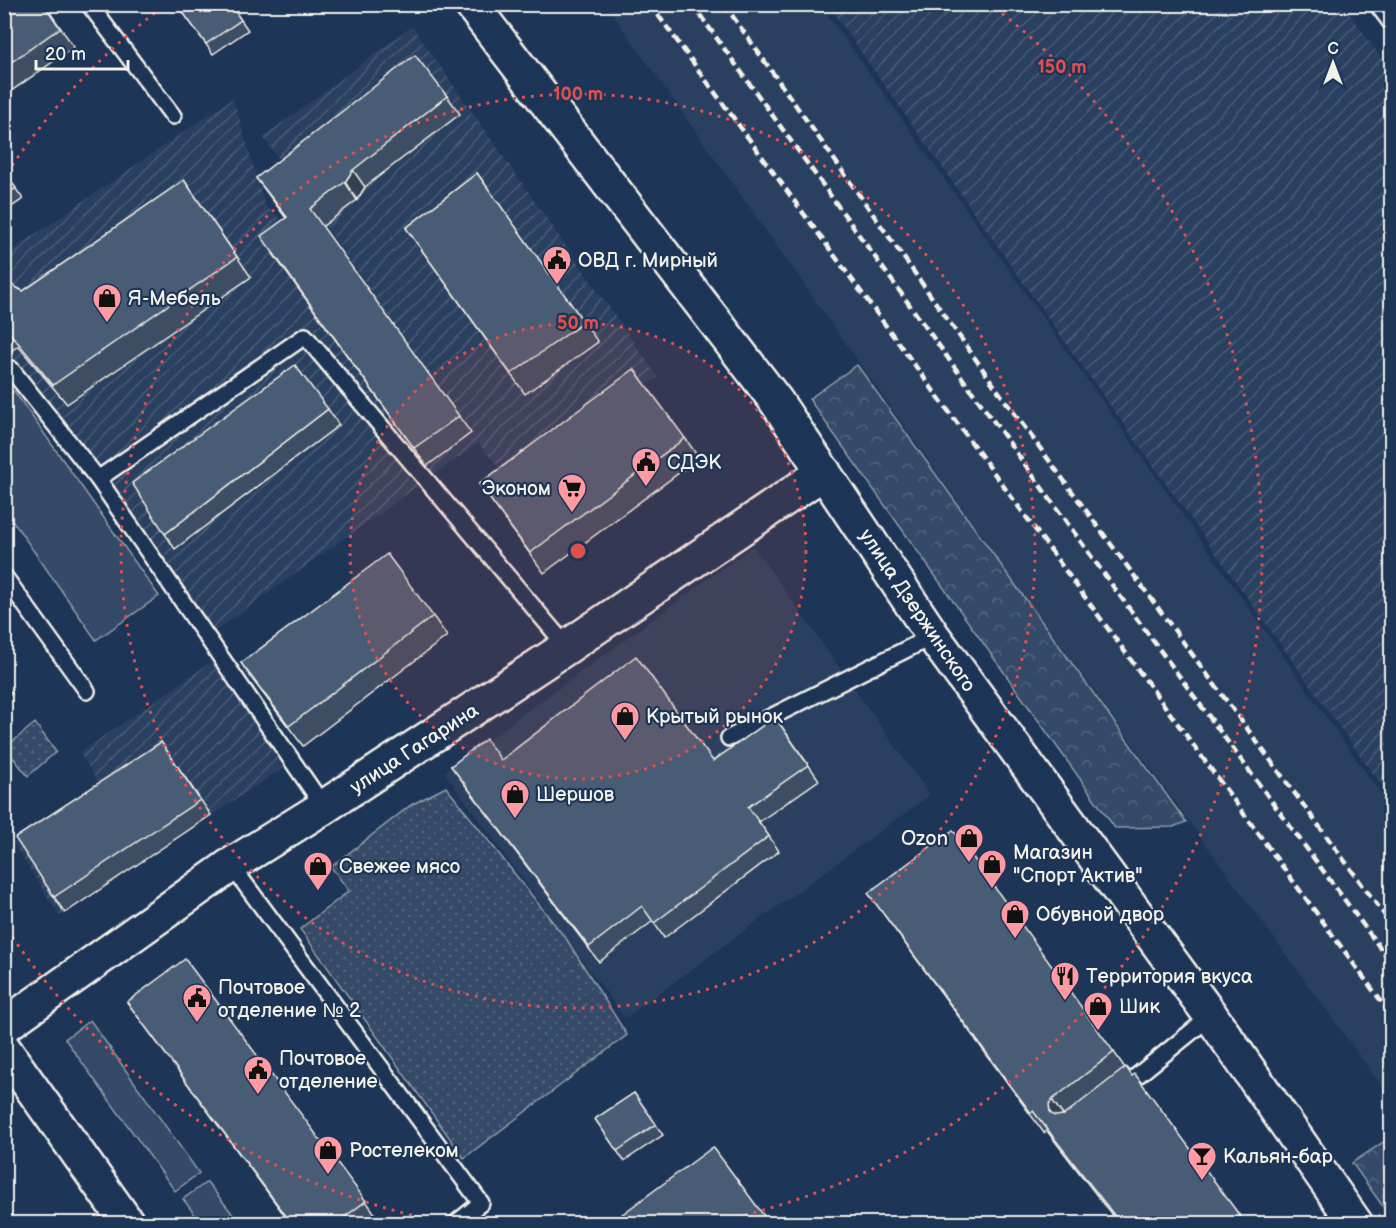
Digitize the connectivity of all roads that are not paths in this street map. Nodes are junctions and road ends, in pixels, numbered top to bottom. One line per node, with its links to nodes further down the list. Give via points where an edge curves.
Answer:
1 (89, 4): 5 (lane)
2 (471, 4): 7 (street, улица Дзержинского, via 776,401)
3 (1377, 4): 4 (lane)
4 (1392, 24)
5 (173, 116)
6 (10, 369): 8 (lane)
7 (825, 472): 10 (street, улица Дзержинского); 11 (street, улица Гагарина)
8 (98, 479): 11 (lane, via 305,336); 14 (lane)
9 (4, 576): 12 (lane)
10 (933, 636): 13 (lane); 16 (street, улица Дзержинского)
11 (567, 647): 14 (street, улица Гагарина)
12 (87, 691)
13 (729, 738)
14 (324, 807): 15 (street, улица Гагарина)
15 (231, 865): 17 (street, улица Гагарина); 21 (lane, via 481,1203)
16 (1210, 1016): 19 (lane); 22 (street, улица Дзержинского)
17 (4, 1026)
18 (4, 1049): 20 (street)
19 (1110, 1098)
20 (128, 1224)
21 (455, 1224)
22 (1356, 1224)

